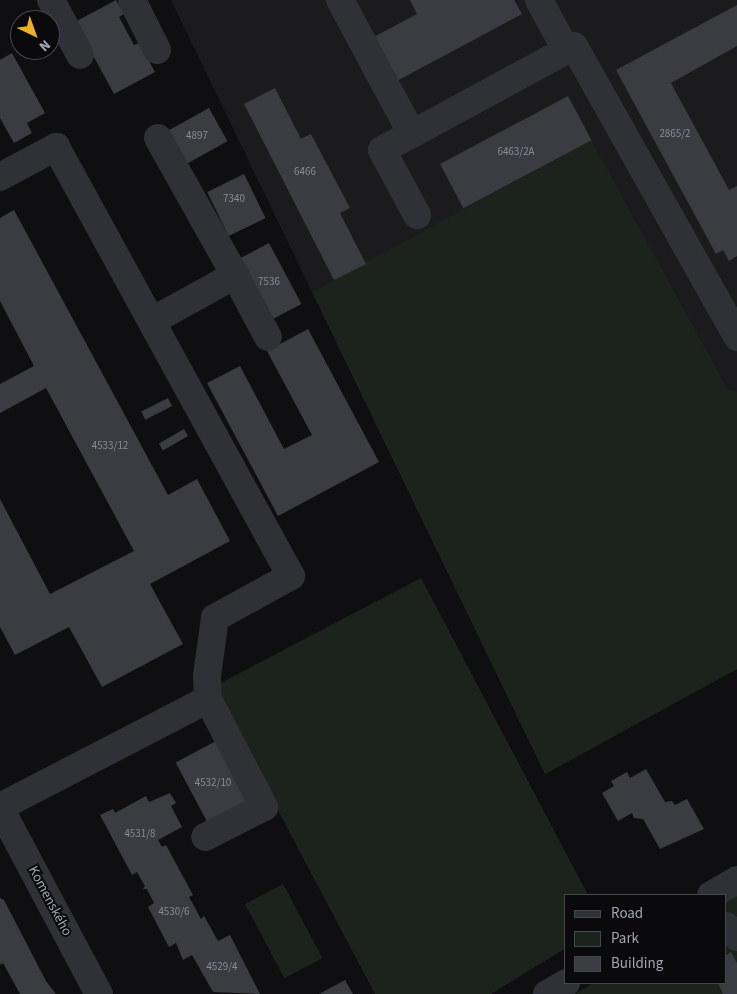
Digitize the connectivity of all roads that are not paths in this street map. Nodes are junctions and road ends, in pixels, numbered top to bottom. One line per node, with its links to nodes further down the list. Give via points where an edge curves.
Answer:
1 (51, 0): 7 (street)
2 (132, 0): 5 (street)
3 (340, 0): 8 (street)
4 (539, 0): 6 (street)
5 (157, 50)
6 (566, 50): 8 (street); 15 (street, via 574,46)
7 (80, 55)
8 (412, 134): 11 (street, via 382,150)
9 (158, 138): 12 (street)
10 (0, 177): 13 (street, via 56,147)
11 (417, 215)
12 (235, 275): 13 (street); 14 (street)
13 (152, 321): 16 (street, via 291,576 215,618 206,676)
14 (268, 337)
15 (737, 337)
16 (208, 699): 17 (street); 18 (street, via 264,807)
17 (0, 807): 24 (street, Komenského)
18 (205, 838)
19 (737, 880): 20 (street)
20 (713, 894)
21 (727, 927): 22 (street)
22 (737, 936)
23 (564, 983): 25 (street)
24 (99, 994)
25 (547, 994)

